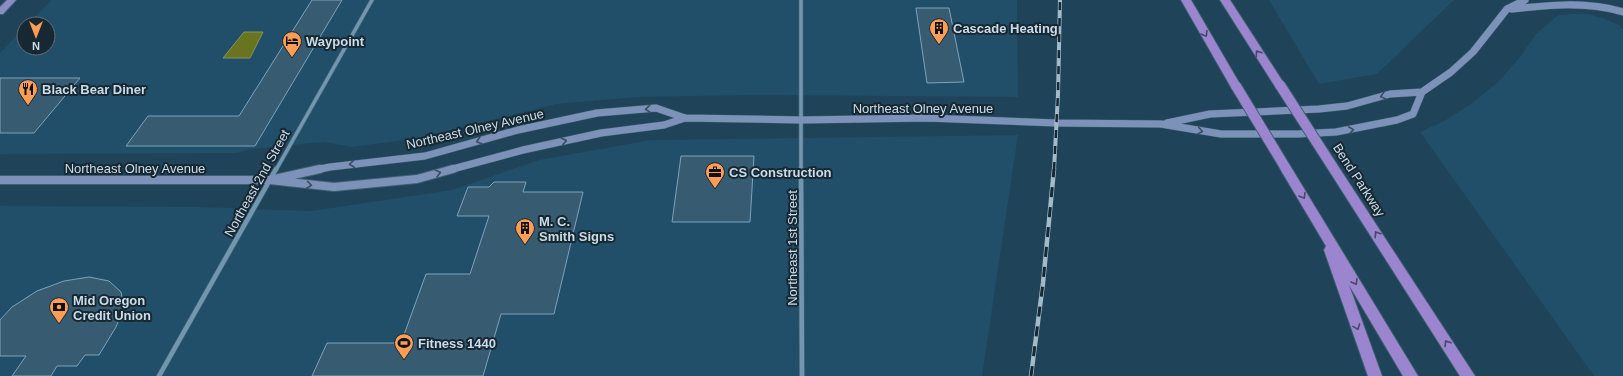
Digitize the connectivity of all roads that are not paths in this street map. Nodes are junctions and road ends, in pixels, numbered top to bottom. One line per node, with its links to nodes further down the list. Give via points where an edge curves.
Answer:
1 (12, 0): 8 (main road)
2 (372, 0): 15 (street, Northeast 2nd Street)
3 (801, 0): 12 (street, Northeast 1st Street)
4 (1186, 0): 16 (highway, one-way to 16, bridge)
5 (1225, 0): 21 (highway, Bend Parkway, one-way to 5, bridge)
6 (1525, 0): 7 (main road)
7 (1507, 9): 9 (main road, via 1579,3 1599,5); 10 (main road, via 1473,52 1451,72)
8 (0, 12)
9 (1623, 12)
10 (1422, 92): 13 (main road, Northeast Olney Avenue, one-way to 13, via 1390,94 1347,106 1319,110 1210,114); 13 (main road, Northeast Olney Avenue, one-way to 10, via 1221,134 1342,131 1397,120 1413,114)
11 (685, 118): 12 (main road, Northeast Olney Avenue); 15 (main road, Northeast Olney Avenue, one-way to 11, via 334,187 416,179 524,150 601,133 664,125); 15 (main road, Northeast Olney Avenue, one-way to 15, via 656,108 597,113 518,130 425,156 330,167)
12 (801, 120): 13 (main road, Northeast Olney Avenue, via 927,118); 18 (street, Northeast 1st Street)
13 (1161, 124)
14 (0, 180): 15 (main road, Northeast Olney Avenue)
15 (270, 180): 17 (street, Northeast 2nd Street)
16 (1321, 225): 19 (highway, one-way to 19); 20 (highway, one-way to 20)
17 (160, 376)
18 (802, 376)
19 (1375, 376)
20 (1411, 376)
21 (1468, 376)

